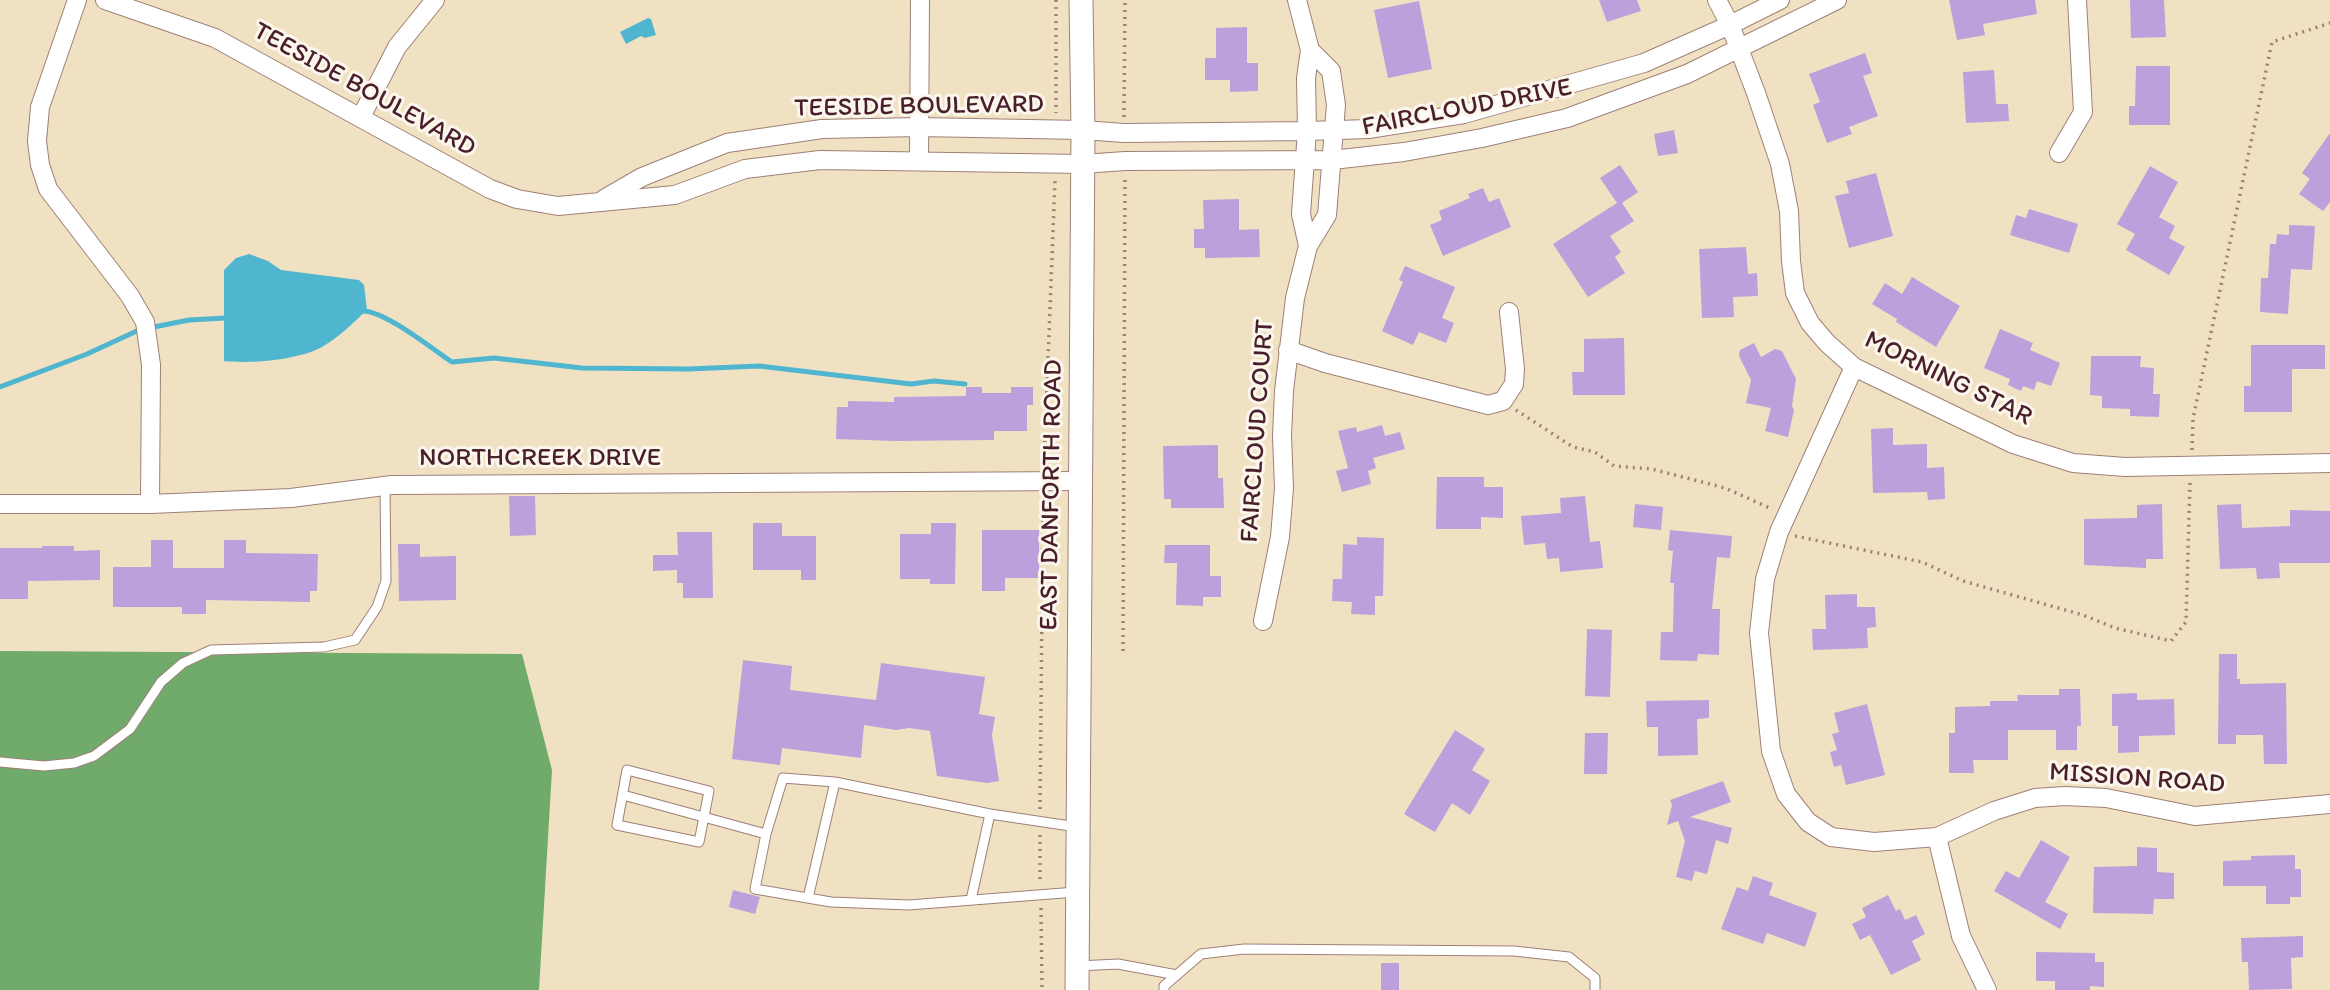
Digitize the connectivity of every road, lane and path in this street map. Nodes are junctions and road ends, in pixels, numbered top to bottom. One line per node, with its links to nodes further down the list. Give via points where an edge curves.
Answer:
1 (77, 0): 39 (street, via 40,107 40,165 48,189 145,322 151,365)
2 (105, 0): 16 (street, TEESIDE BOULEVARD, via 215,38)
3 (435, 0): 16 (street, via 397,47)
4 (920, 0): 17 (street)
5 (1081, 0): 18 (street, EAST DANFORTH ROAD)
6 (1125, 0): 21 (path)
7 (1297, 0): 15 (street, FAIRCLOUD COURT)
8 (1717, 0): 13 (street, MORNING STAR)
9 (1780, 0): 13 (street, FAIRCLOUD DRIVE)
10 (1837, 0): 14 (street, FAIRCLOUD DRIVE)
11 (2077, 0): 22 (street, via 2083,113)
12 (2330, 23): 35 (path, via 2272,42 2193,419)
13 (1730, 26): 14 (street, MORNING STAR); 19 (street, FAIRCLOUD DRIVE, via 1644,63 1464,114)
14 (1739, 48): 23 (street, FAIRCLOUD DRIVE, via 1687,74 1567,118 1404,152); 32 (street, MORNING STAR, via 1780,164 1789,211 1795,293 1810,323)
15 (1310, 50): 19 (street, FAIRCLOUD COURT, via 1331,71); 20 (street, FAIRCLOUD COURT)
16 (361, 117): 28 (street, TEESIDE BOULEVARD, via 517,200 558,206)
17 (919, 128): 18 (street, TEESIDE BOULEVARD); 24 (street); 28 (street, TEESIDE BOULEVARD, via 822,129 727,142 642,177)
18 (1083, 130): 21 (street, FAIRCLOUD DRIVE); 27 (street, EAST DANFORTH ROAD)
19 (1334, 130): 20 (street, FAIRCLOUD DRIVE); 23 (street, FAIRCLOUD COURT)
20 (1307, 131): 21 (street, FAIRCLOUD DRIVE); 26 (street, FAIRCLOUD COURT)
21 (1124, 132)
22 (2059, 153)
23 (1332, 160): 26 (street, FAIRCLOUD DRIVE); 29 (street, FAIRCLOUD COURT, via 1327,215)
24 (919, 161): 27 (street, TEESIDE BOULEVARD); 28 (street, TEESIDE BOULEVARD, via 820,160 745,169 675,195)
25 (1125, 161): 26 (street, FAIRCLOUD DRIVE); 27 (street, FAIRCLOUD DRIVE); 42 (path)
26 (1305, 161): 29 (street, FAIRCLOUD COURT, via 1301,214)
27 (1083, 164): 36 (street, EAST DANFORTH ROAD)
28 (601, 201)
29 (1308, 246): 31 (street, FAIRCLOUD COURT)
30 (1508, 312): 33 (street, via 1515,369 1514,384)
31 (1288, 350): 33 (street, via 1488,405); 41 (street, FAIRCLOUD COURT, via 1280,537)
32 (1854, 367): 35 (street, MORNING STAR, via 2014,443 2073,463); 40 (street, MISSION ROAD)
33 (1503, 401): 40 (path, via 1573,447 1595,452 1614,466 1652,469 1725,488)
34 (2330, 463): 35 (street, MORNING STAR)
35 (2191, 466): 40 (path, via 2186,622 2171,641 1962,581 1922,562)
36 (1080, 481): 37 (street, NORTHCREEK DRIVE); 49 (street, EAST DANFORTH ROAD)
37 (385, 486): 39 (street, NORTHCREEK DRIVE, via 291,498); 43 (lane, via 386,581 377,607 355,639 324,647 211,650 183,663 161,682 131,729 94,756 44,766)
38 (0, 504): 39 (street, NORTHCREEK DRIVE)
39 (149, 504)
40 (1783, 524): 51 (street, MISSION ROAD, via 1765,579 1759,633 1772,751 1786,794 1808,822 1831,837 1874,842)
41 (1263, 621)
42 (1124, 651)
43 (0, 762)
44 (835, 782): 47 (lane); 50 (lane, via 783,778); 53 (lane)
45 (622, 795): 48 (lane); 48 (lane, via 627,770 709,791); 48 (lane, via 617,825 699,842)
46 (2330, 804): 51 (street, MISSION ROAD, via 2195,816 2106,798 2035,798)
47 (990, 814): 49 (lane); 54 (lane)
48 (704, 817): 50 (lane)
49 (1077, 827): 52 (street, EAST DANFORTH ROAD)
50 (766, 834): 53 (lane, via 755,889)
51 (1937, 837): 60 (street, via 1961,936)
52 (1076, 892): 54 (lane); 55 (street, EAST DANFORTH ROAD)
53 (808, 898): 54 (lane, via 909,905)
54 (971, 900)
55 (1076, 966): 56 (lane, via 1118,964); 57 (street, EAST DANFORTH ROAD)
56 (1177, 975): 58 (lane); 59 (lane, via 1201,954 1244,949 1514,951 1569,957 1595,978)
57 (1077, 990)
58 (1164, 990)
59 (1595, 990)
60 (1987, 990)

